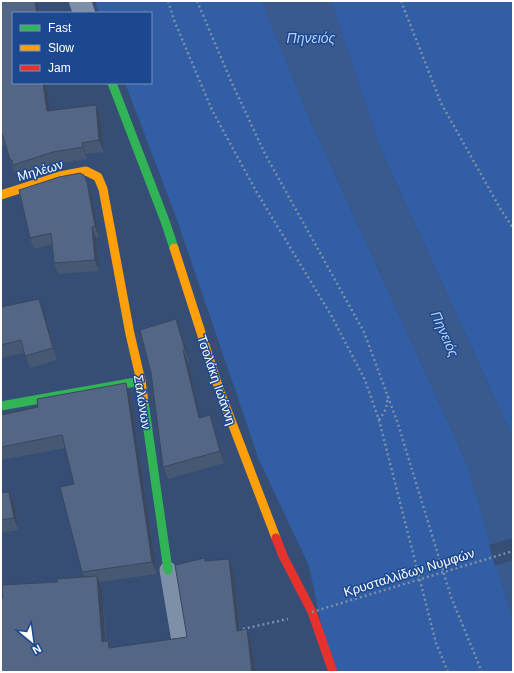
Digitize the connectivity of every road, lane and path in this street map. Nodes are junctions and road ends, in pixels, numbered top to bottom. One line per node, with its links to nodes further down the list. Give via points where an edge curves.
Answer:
1 (80, 1): 5 (street)
2 (168, 1): 13 (path, via 212,110 256,191 331,315 365,380)
3 (197, 1): 11 (path, via 265,154 364,332)
4 (400, 1): 9 (path, via 441,103)
5 (84, 12)
6 (112, 84): 16 (street, Τσολάκη Ιωάννη, via 165,221 219,389 283,556)
7 (86, 171): 8 (street, Μηλέων, via 60,176); 10 (street, Σαλώνων, via 98,178 103,189)
8 (1, 195)
9 (513, 228)
10 (141, 380): 12 (street); 15 (street, Σαλώνων)
11 (388, 395): 13 (path, via 386,409); 20 (path, via 451,597)
12 (1, 406)
13 (379, 420): 19 (path, via 436,643)
14 (513, 551): 16 (path, Κρυσταλλίδων Νυμφών, bridge)
15 (168, 570): 17 (lane, Σαλώνων)
16 (312, 612): 18 (street, Τσολάκη Ιωάννη)
17 (180, 641)
18 (333, 672)
19 (448, 672)
20 (482, 672)

